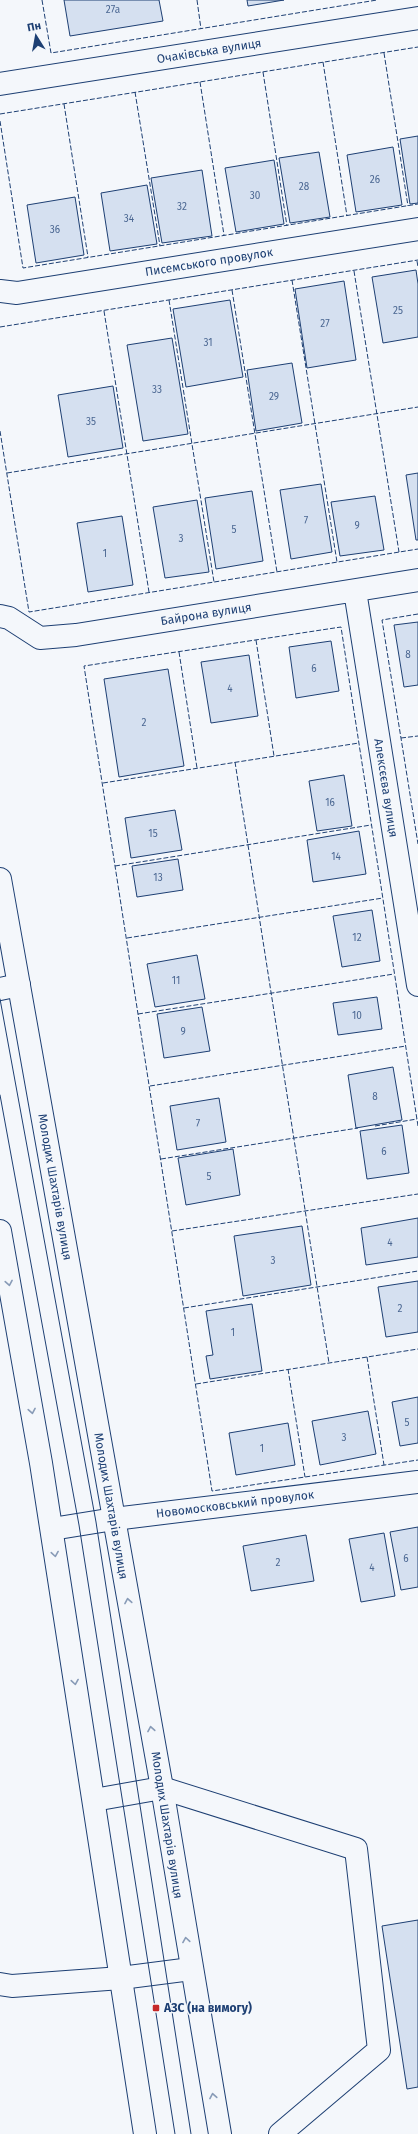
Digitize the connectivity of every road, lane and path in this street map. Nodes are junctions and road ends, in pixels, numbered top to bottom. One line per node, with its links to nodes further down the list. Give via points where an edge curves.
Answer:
1 (418, 18): 2 (main road, Очаківська вулиця)
2 (0, 84)
3 (418, 229): 4 (main road, Писемського провулок, via 17,293)
4 (0, 291)
5 (418, 580): 6 (main road, Байрона вулиця)
6 (354, 590): 7 (main road, Байрона вулиця, via 40,638 9,618); 9 (main road, Алексєєва вулиця)
7 (0, 616)
8 (0, 879): 10 (main road, Молодих Шахтарів вулиця)
9 (418, 985)
10 (10, 987): 13 (main road, Молодих Шахтарів вулиця)
11 (0, 1231): 14 (main road, one-way to 14)
12 (418, 1482): 13 (main road, Новомосковський провулок)
13 (114, 1519): 14 (main road, Новомосковський провулок); 15 (main road, Молодих Шахтарів вулиця, one-way to 13)
14 (52, 1529): 16 (main road, one-way to 16)
15 (162, 1788): 16 (main road); 17 (main road, Молодих Шахтарів вулиця, one-way to 15); 22 (main road, via 356,1849 379,2050)
16 (94, 1800): 18 (main road)
17 (191, 1969): 18 (main road); 21 (main road, Молодих Шахтарів вулиця, one-way to 17)
18 (121, 1978): 19 (main road, via 12,1986); 20 (main road)
19 (0, 1984)
20 (146, 2134)
21 (220, 2134)
22 (280, 2134)

